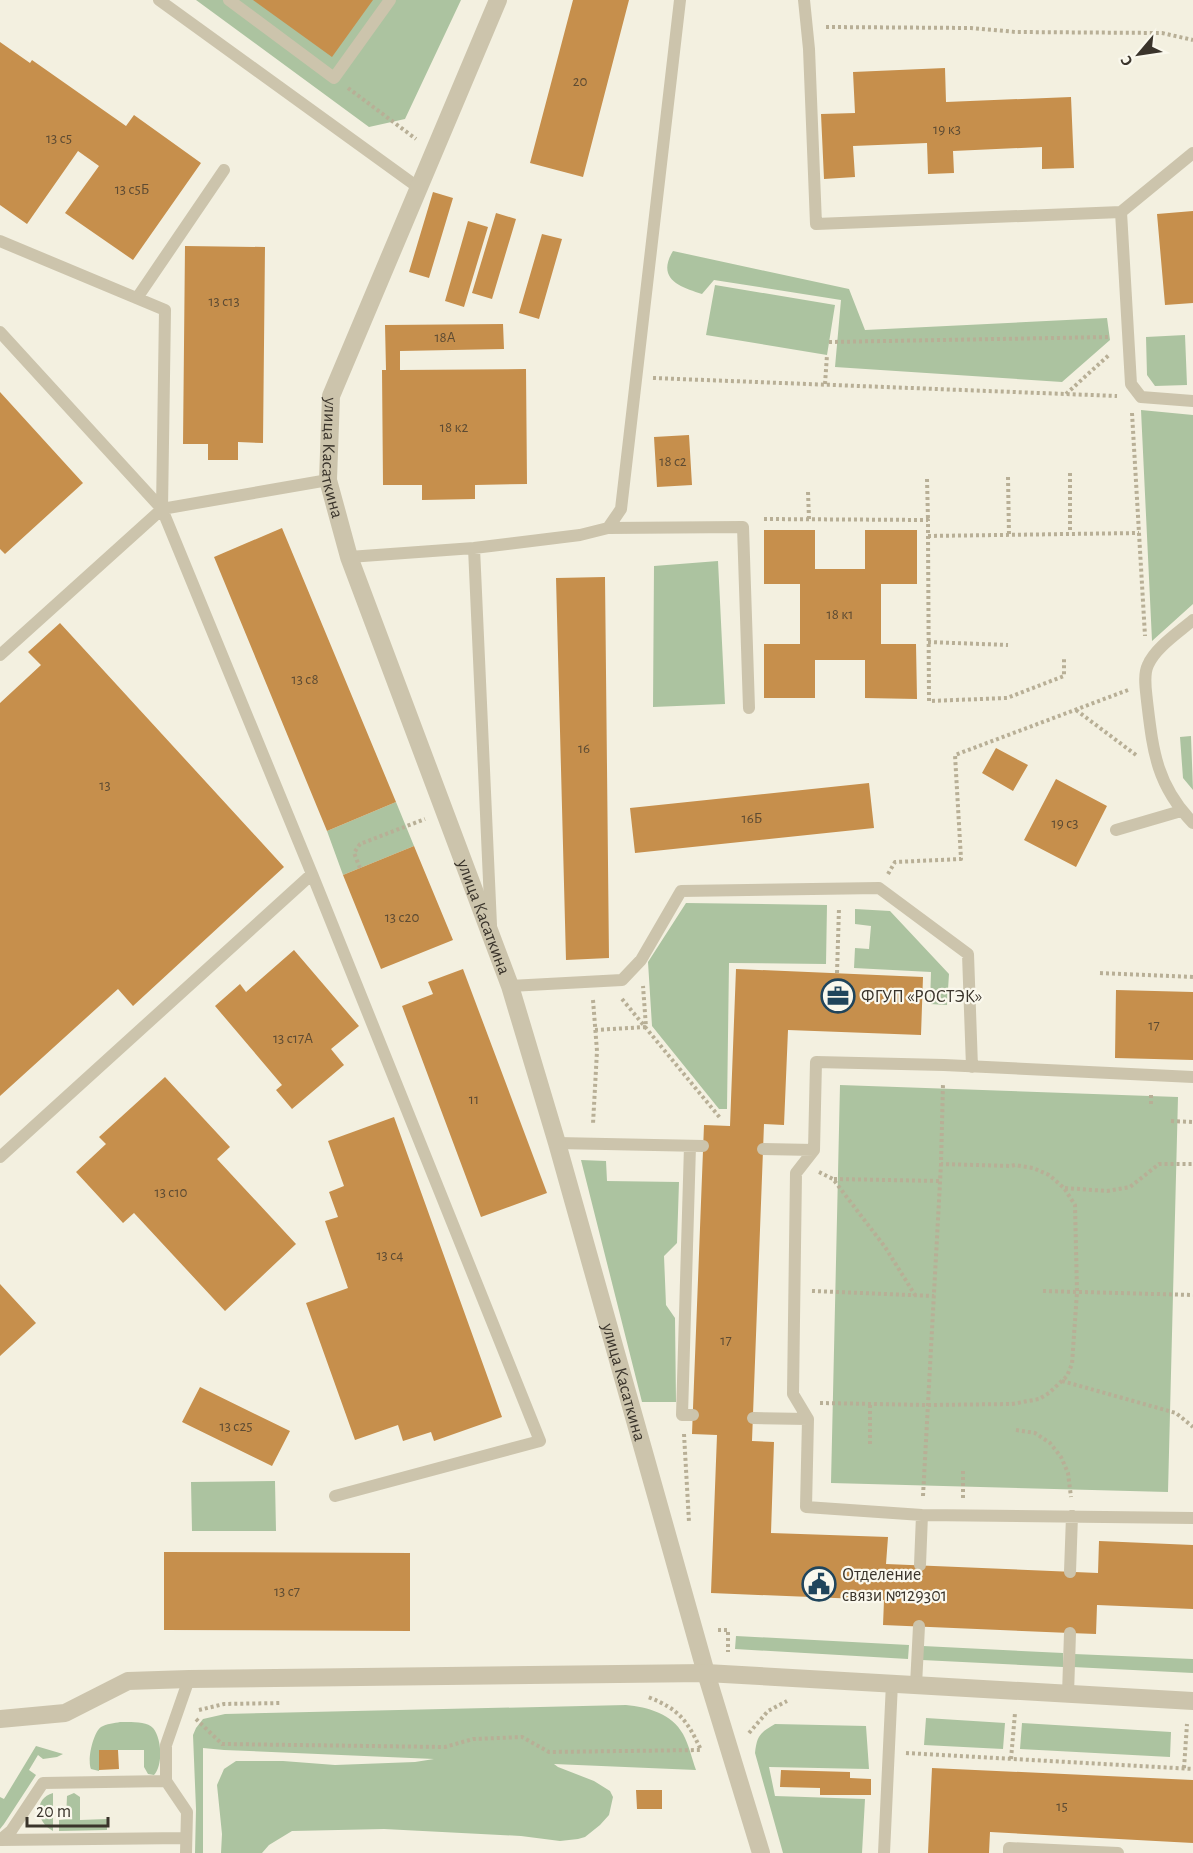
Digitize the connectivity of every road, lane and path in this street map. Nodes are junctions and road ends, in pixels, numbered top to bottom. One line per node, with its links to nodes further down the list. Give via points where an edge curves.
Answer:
1 (159, 0): 13 (lane)
2 (229, 0): 9 (lane)
3 (390, 0): 9 (lane)
4 (498, 0): 13 (street, улица Касаткина)
5 (680, 0): 21 (lane)
6 (804, 0): 7 (lane)
7 (807, 27): 8 (path, via 1162,33); 14 (lane, via 816,224)
8 (1193, 40)
9 (334, 78): 10 (path)
10 (393, 122)
11 (1193, 153): 14 (lane)
12 (224, 170): 16 (lane)
13 (419, 188): 29 (street, улица Касаткина, via 331,396)
14 (1121, 212): 18 (lane)
15 (0, 241): 16 (lane)
16 (136, 298): 31 (lane, via 165,310)
17 (0, 332): 31 (lane)
18 (1128, 337): 19 (path); 23 (path); 24 (lane, via 1131,384)
19 (829, 342)
20 (827, 355): 22 (path)
21 (635, 377): 22 (path); 35 (lane, via 621,509)
22 (825, 384): 23 (path)
23 (1065, 394): 24 (path)
24 (1136, 397): 25 (lane); 37 (path)
25 (1193, 401)
26 (1070, 473): 36 (path)
27 (1008, 477): 38 (path)
28 (927, 479): 34 (path)
29 (328, 480): 31 (lane); 41 (street, улица Касаткина)
30 (808, 492): 33 (path)
31 (162, 509): 45 (lane); 57 (lane)
32 (764, 519): 33 (path)
33 (809, 519): 34 (path)
34 (928, 520): 39 (path)
35 (608, 528): 40 (lane); 49 (lane, via 743,527)
36 (1070, 533): 37 (path); 38 (path)
37 (1139, 533): 47 (path)
38 (1009, 535): 39 (path)
39 (928, 536): 43 (path)
40 (474, 548): 41 (lane); 60 (lane)
41 (349, 557): 52 (street, улица Касаткина)
42 (1193, 620): 47 (lane)
43 (928, 642): 44 (path); 46 (path, via 929,701 1007,698 1064,676)
44 (1008, 645)
45 (0, 655)
46 (1064, 657)
47 (1146, 666): 48 (lane)
48 (1145, 684): 50 (path); 51 (lane, via 1153,751)
49 (749, 708)
50 (1076, 710): 51 (path); 58 (path, via 955,755 961,859 895,862)
51 (1160, 774): 53 (lane)
52 (445, 811): 56 (path, via 360,844 354,852); 60 (street, улица Касаткина)
53 (1181, 811): 54 (lane); 55 (lane)
54 (1193, 823)
55 (1116, 830)
56 (360, 868)
57 (312, 874): 82 (lane); 106 (lane, via 540,1441)
58 (879, 888): 59 (lane); 71 (lane, via 968,954)
59 (840, 889): 61 (lane, via 681,891); 63 (path)
60 (492, 935): 67 (street, улица Касаткина)
61 (641, 960): 66 (lane, via 622,980); 68 (path)
62 (1100, 973): 64 (path)
63 (837, 974)
64 (1193, 977)
65 (591, 981): 66 (lane); 67 (lane); 69 (path)
66 (607, 981): 68 (path)
67 (510, 986): 76 (street, улица Касаткина)
68 (646, 1027): 69 (path); 73 (path)
69 (595, 1030): 77 (path)
70 (944, 1065): 71 (lane); 81 (lane, via 816,1062); 84 (path)
71 (972, 1067): 72 (lane)
72 (1193, 1077)
73 (721, 1119)
74 (1171, 1121): 75 (path)
75 (1193, 1122)
76 (557, 1143): 77 (lane); 116 (street, улица Касаткина)
77 (592, 1144): 78 (lane)
78 (690, 1146): 79 (lane); 99 (lane)
79 (703, 1146)
80 (763, 1149): 81 (lane)
81 (814, 1150): 83 (lane)
82 (0, 1157)
83 (804, 1164): 86 (path); 89 (lane, via 796,1173)
84 (941, 1164): 87 (path); 88 (path, via 1033,1168)
85 (1193, 1164): 88 (path, via 1159,1164 1131,1187 1107,1191)
86 (833, 1179): 87 (path); 92 (path, via 885,1247)
87 (940, 1181): 94 (path)
88 (1064, 1188): 91 (path, via 1075,1205)
89 (795, 1290): 92 (path); 96 (lane)
90 (1043, 1291): 91 (path)
91 (1077, 1293): 93 (path); 95 (path, via 1072,1364)
92 (915, 1295): 94 (path)
93 (1193, 1295)
94 (934, 1296): 98 (path)
95 (1062, 1381): 98 (path, via 1049,1394 1030,1401); 102 (path, via 1176,1413)
96 (793, 1394): 97 (path, via 823,1404); 101 (lane)
97 (870, 1405): 98 (path); 104 (path)
98 (928, 1405): 107 (path)
99 (688, 1415): 111 (path)
100 (753, 1418): 101 (lane)
101 (808, 1419): 107 (lane, via 806,1507)
102 (1193, 1427)
103 (1016, 1430): 109 (path, via 1035,1433 1061,1457 1068,1473)
104 (870, 1444)
105 (963, 1469): 108 (path)
106 (334, 1496)
107 (922, 1515): 108 (lane); 112 (lane)
108 (962, 1515): 109 (lane)
109 (1072, 1516): 110 (lane); 113 (lane)
110 (1193, 1518)
111 (690, 1533)
112 (920, 1565)
113 (1070, 1572)
114 (919, 1626): 119 (lane)
115 (1070, 1633): 120 (lane)
116 (706, 1672): 117 (street); 118 (street); 137 (street, улица Касаткина)
117 (189, 1679): 126 (street, via 128,1681 65,1713); 133 (lane, via 166,1745)
118 (892, 1683): 119 (street); 129 (lane)
119 (916, 1684): 120 (street)
120 (1068, 1694): 122 (street)
121 (646, 1696): 124 (path, via 679,1714 701,1750 549,1752 522,1737 473,1739 445,1747 222,1744 192,1715 215,1706)
122 (1193, 1701)
123 (798, 1702): 128 (path, via 787,1701 768,1711)
124 (283, 1703)
125 (1016, 1712): 130 (path)
126 (0, 1719)
127 (1187, 1724): 131 (path)
128 (750, 1733)
129 (888, 1752): 130 (path); 138 (lane)
130 (1011, 1759): 131 (path)
131 (1184, 1768): 132 (path)
132 (1193, 1769)
133 (166, 1781): 134 (lane, via 186,1812); 135 (lane, via 43,1783 11,1831)
134 (186, 1838): 135 (lane); 136 (lane)
135 (0, 1840)
136 (186, 1853)
137 (761, 1853)
138 (884, 1853)
139 (1009, 1853): 140 (lane, via 1009,1848)
140 (1118, 1853)

